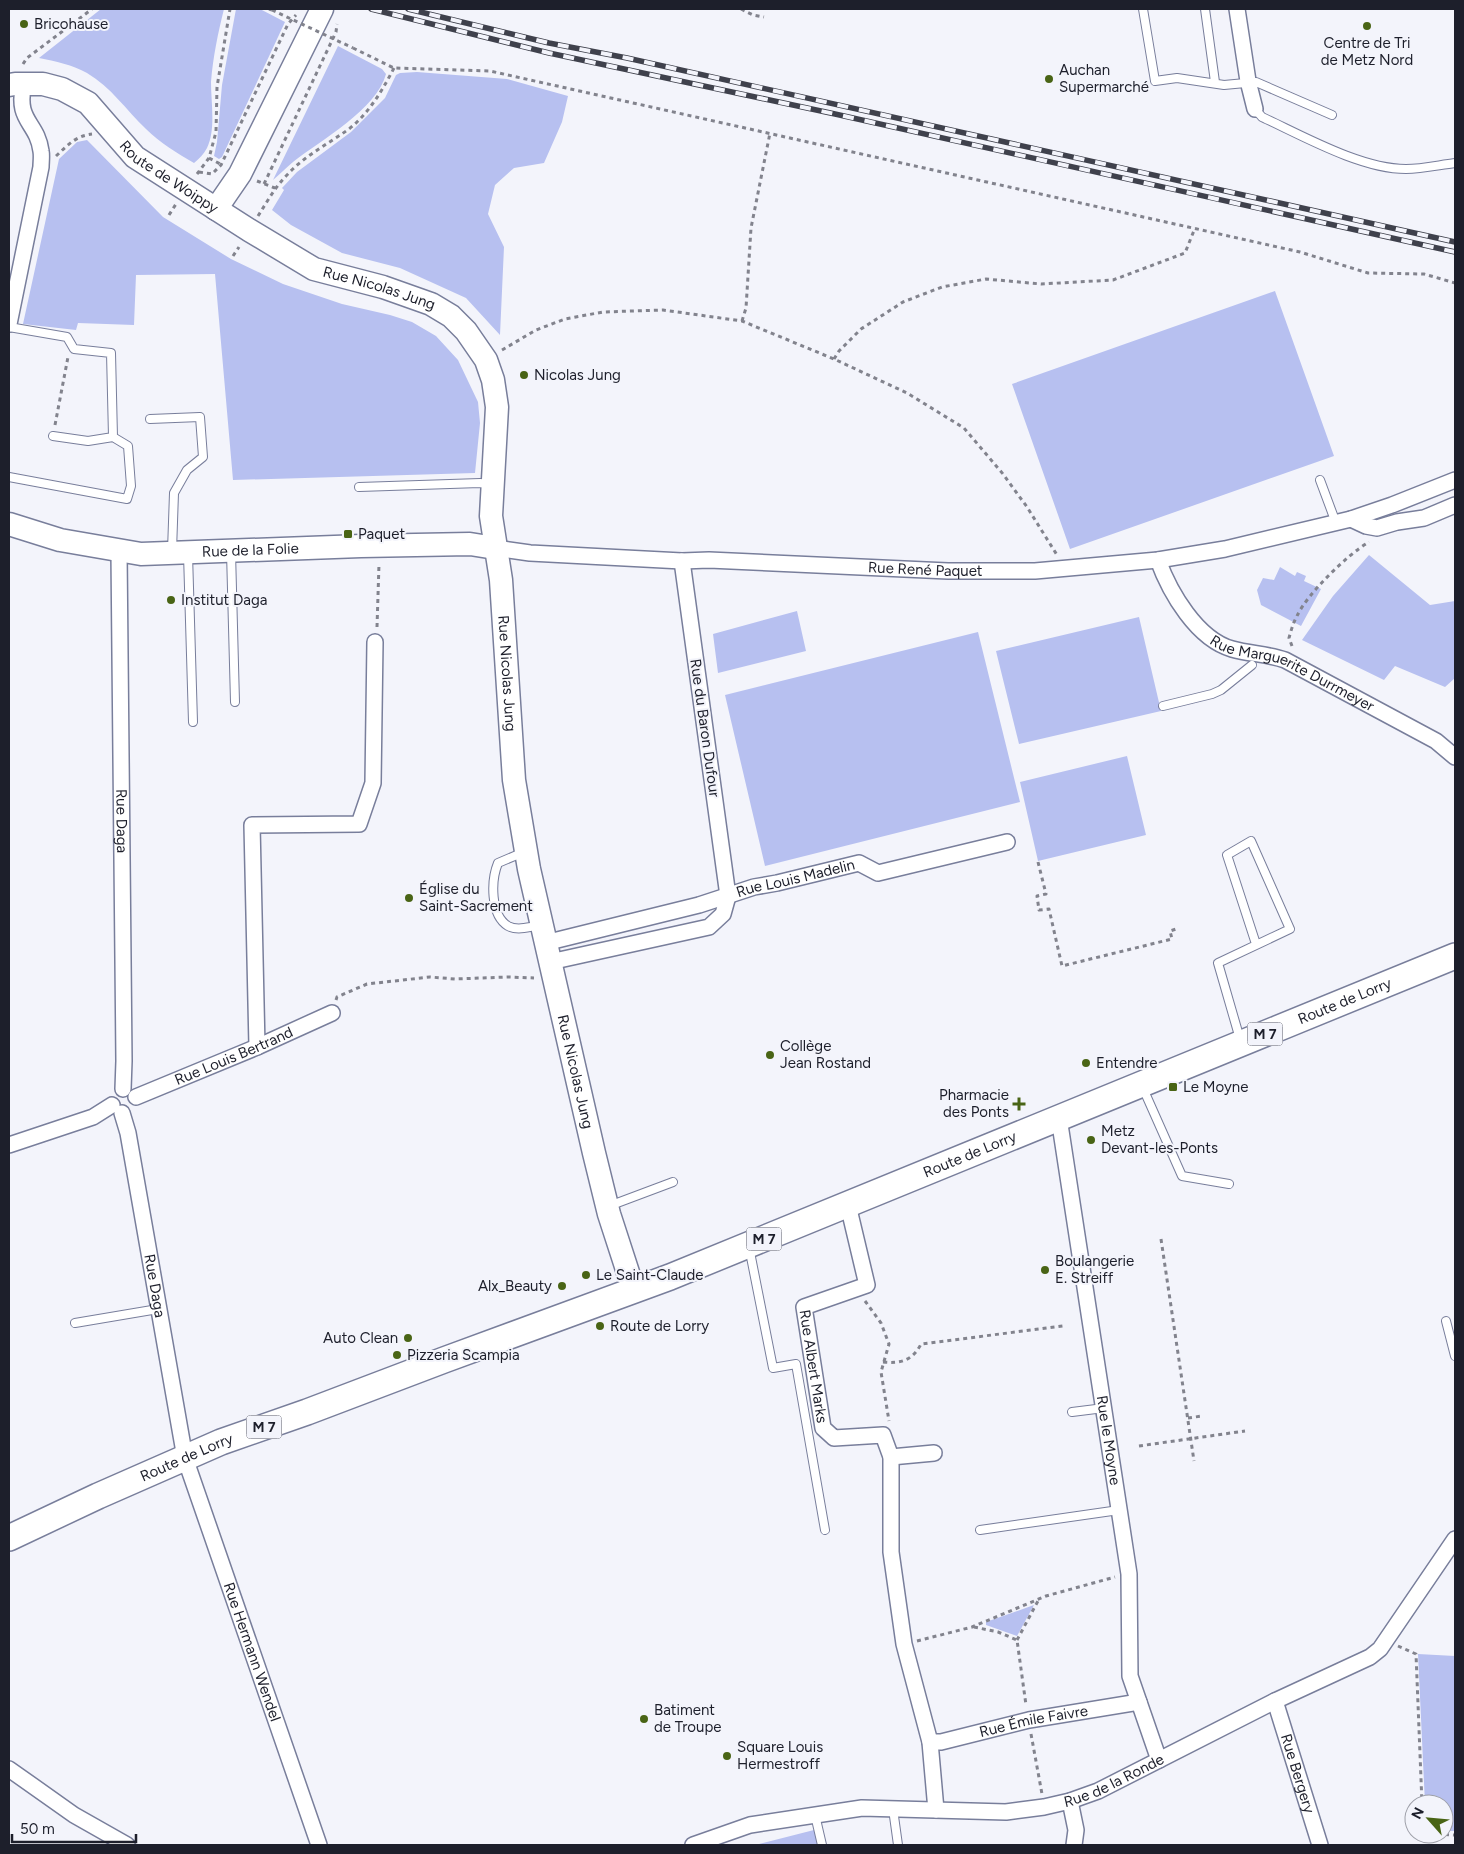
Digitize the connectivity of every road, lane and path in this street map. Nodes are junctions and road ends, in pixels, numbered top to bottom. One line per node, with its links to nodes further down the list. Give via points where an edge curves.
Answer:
1 (92, 9): 14 (path, via 27,58)
2 (230, 9): 19 (path, via 217,88 216,132)
3 (301, 9): 22 (path, via 288,24 221,165 212,174)
4 (741, 9): 10 (path)
5 (1143, 9): 13 (lane, via 1155,81 1177,78)
6 (1205, 9): 13 (lane)
7 (1238, 9): 12 (street)
8 (271, 10): 11 (path, bridge)
9 (330, 13): 24 (path, via 336,32); 25 (main road, Route de Woippy, via 276,102 240,174)
10 (764, 17)
11 (394, 68): 18 (path, via 490,71); 24 (path, via 379,97 350,128 306,158 275,188)
12 (1248, 81): 13 (lane); 15 (street); 16 (lane)
13 (1215, 82)
14 (16, 84): 21 (street, via 26,119 42,151); 25 (main road, Route de Woippy, via 43,84 62,89 88,103 135,157)
15 (1255, 109): 20 (lane, via 1262,117 1314,141 1382,166 1406,169)
16 (1332, 115)
17 (93, 134): 21 (path, via 74,139)
18 (770, 134): 26 (path); 28 (path, via 751,228 746,308)
19 (209, 158)
20 (1455, 163)
21 (41, 167): 29 (street)
22 (198, 172)
23 (255, 180): 24 (path)
24 (264, 184)
25 (216, 209): 39 (main road, Rue Nicolas Jung, via 314,269 383,287 431,304 451,316 476,344 493,380 497,408)
26 (1195, 228): 27 (path, via 1300,252 1368,273 1424,274); 32 (path, via 1185,253 1113,280 1041,284 986,279 942,287 903,302 861,330)
27 (1455, 284)
28 (742, 321): 31 (path, via 663,310 603,312 565,319 536,330); 32 (path)
29 (9, 326): 30 (lane, via 67,336)
30 (74, 348): 34 (path, via 67,359); 35 (lane, via 111,353)
31 (501, 350)
32 (834, 359): 53 (path, via 907,393 964,428 1027,507 1056,553)
33 (150, 419): 50 (lane, via 200,417 203,457 188,470 174,493)
34 (53, 436): 35 (lane, via 88,442)
35 (113, 437): 36 (lane, via 128,446 130,486 127,499)
36 (9, 477)
37 (1320, 480): 43 (lane)
38 (1455, 480): 42 (street, Rue René Paquet)
39 (493, 485): 40 (lane); 47 (main road, Rue Nicolas Jung, via 491,516)
40 (359, 487)
41 (1455, 506): 42 (street, via 1424,518 1377,528)
42 (1351, 519): 43 (street, Rue René Paquet)
43 (1336, 522): 52 (street, Rue René Paquet, via 1225,549)
44 (9, 524): 48 (main road, Rue de la Folie, via 60,540)
45 (1375, 539): 55 (path, via 1336,567 1308,600 1297,616 1289,638 1292,647)
46 (380, 546): 47 (main road, Rue de la Folie, via 470,544); 49 (main road, Rue de la Folie); 54 (path)
47 (495, 548): 51 (street, Rue René Paquet, via 530,553); 62 (main road, Rue Nicolas Jung, via 501,580 514,780)
48 (119, 552): 50 (main road, Rue de la Folie); 74 (street, Rue Daga)
49 (231, 552): 50 (main road, Rue de la Folie); 57 (lane)
50 (180, 554): 59 (lane)
51 (682, 560): 53 (street, Rue René Paquet, via 948,571); 64 (street, Rue du Baron Dufour)
52 (1158, 560): 53 (street, Rue René Paquet); 55 (street, Rue Marguerite Durrmeyer, via 1173,593 1213,641 1233,650 1270,654)
53 (1061, 568)
54 (375, 642): 72 (street, via 374,783 359,824 252,825)
55 (1286, 660): 60 (street, Rue Marguerite Durrmeyer, via 1436,740)
56 (1252, 665): 58 (lane, via 1221,690)
57 (235, 702)
58 (1163, 706)
59 (193, 722)
60 (1455, 757)
61 (1007, 842): 64 (street, Rue Louis Madelin, via 878,873 859,863)
62 (526, 852): 66 (main road, Rue Nicolas Jung); 66 (lane, via 498,863 493,876 495,908 508,926)
63 (1038, 862): 65 (path, via 1046,894 1037,896 1039,910 1049,909 1062,966 1172,939 1170,931)
64 (728, 896): 66 (street, Rue Louis Madelin); 66 (street, Rue Louis Madelin, via 722,914 709,926)
65 (1179, 928)
66 (545, 943): 69 (main road, Rue Nicolas Jung)
67 (1256, 944): 67 (lane, via 1290,930 1251,841 1227,854); 71 (lane, via 1218,963)
68 (1455, 956): 71 (main road, Route de Lorry / M 7)
69 (556, 991): 70 (path, via 535,978 430,977 367,984 337,997); 82 (main road, Rue Nicolas Jung)
70 (332, 1013): 72 (street, Rue Louis Bertrand)
71 (1242, 1044): 73 (main road, Route de Lorry / M 7)
72 (257, 1047): 75 (street, Rue Louis Bertrand)
73 (1142, 1085): 77 (main road, Route de Lorry / M 7); 80 (lane, via 1182,1176)
74 (122, 1089): 75 (street, via 129,1090); 76 (street, via 113,1094)
75 (136, 1097): 76 (street, via 133,1109)
76 (117, 1109): 78 (street); 87 (street, Rue Daga, via 128,1133)
77 (1059, 1118): 81 (main road, Route de Lorry / M 7); 93 (street, Rue le Moyne)
78 (9, 1145)
79 (673, 1182): 82 (lane)
80 (1229, 1184)
81 (848, 1205): 84 (main road, Route de Lorry / M 7); 85 (street, via 867,1286)
82 (607, 1207): 86 (main road, Rue Nicolas Jung)
83 (1161, 1240): 96 (path)
84 (748, 1245): 86 (main road, Route de Lorry / M 7); 106 (lane, via 773,1368 796,1364)
85 (857, 1289): 92 (path, via 881,1323 889,1344); 98 (street, Rue Albert Marks, via 804,1307 822,1428 834,1438)
86 (634, 1291): 103 (main road, Route de Lorry / M 7)
87 (158, 1309): 89 (lane); 103 (street, Rue Daga)
88 (1446, 1321): 91 (lane)
89 (75, 1324)
90 (1063, 1326): 92 (path, via 920,1344 916,1354 897,1364)
91 (1455, 1356)
92 (884, 1362): 98 (path, via 881,1372 889,1422)
93 (1104, 1408): 94 (lane); 105 (street, Rue le Moyne)
94 (1072, 1412)
95 (1202, 1416): 96 (path)
96 (1188, 1418): 99 (path)
97 (1245, 1431): 99 (path)
98 (883, 1435): 102 (street)
99 (1191, 1439): 100 (path); 104 (path)
100 (1139, 1446)
101 (934, 1454): 102 (street)
102 (891, 1457): 115 (street, via 891,1552)
103 (185, 1458): 108 (main road, Route de Lorry / M 7); 129 (street, Rue Hermann Wendel)
104 (1194, 1461)
105 (1119, 1510): 107 (lane); 110 (street, Rue le Moyne)
106 (825, 1530)
107 (980, 1530)
108 (9, 1538)
109 (1455, 1539): 114 (street, Rue de la Ronde)
110 (1129, 1574): 111 (path); 117 (street, Rue le Moyne, via 1130,1676)
111 (1039, 1599): 112 (path); 113 (path)
112 (972, 1627): 113 (path); 115 (path)
113 (1017, 1640): 118 (path)
114 (1386, 1640): 116 (street, Rue de la Ronde, via 1370,1656); 122 (path, via 1416,1654)
115 (904, 1644): 119 (street)
116 (1275, 1701): 120 (street, Rue de la Ronde); 134 (street, Rue Bergery)
117 (1139, 1702): 118 (street, Rue Émile Faivre); 120 (street, Rue le Moyne)
118 (1029, 1720): 119 (street, Rue Émile Faivre); 124 (path)
119 (930, 1742): 126 (street)
120 (1159, 1760): 123 (street, Rue de la Ronde, via 1098,1791)
121 (9, 1769): 128 (street, via 74,1816)
122 (1422, 1794)
123 (1070, 1801): 124 (street, Rue de la Ronde); 133 (street, via 1076,1830)
124 (1044, 1807): 126 (street, Rue de la Ronde, via 1006,1812)
125 (893, 1809): 126 (street, Rue de la Ronde); 127 (street, Rue de la Ronde, via 862,1808); 132 (lane)
126 (936, 1810)
127 (815, 1815): 130 (street, Rue de la Ronde, via 750,1825); 131 (lane)
128 (127, 1845)
129 (318, 1845)
130 (693, 1845)
131 (822, 1845)
132 (898, 1845)
133 (1074, 1845)
134 (1320, 1845)

